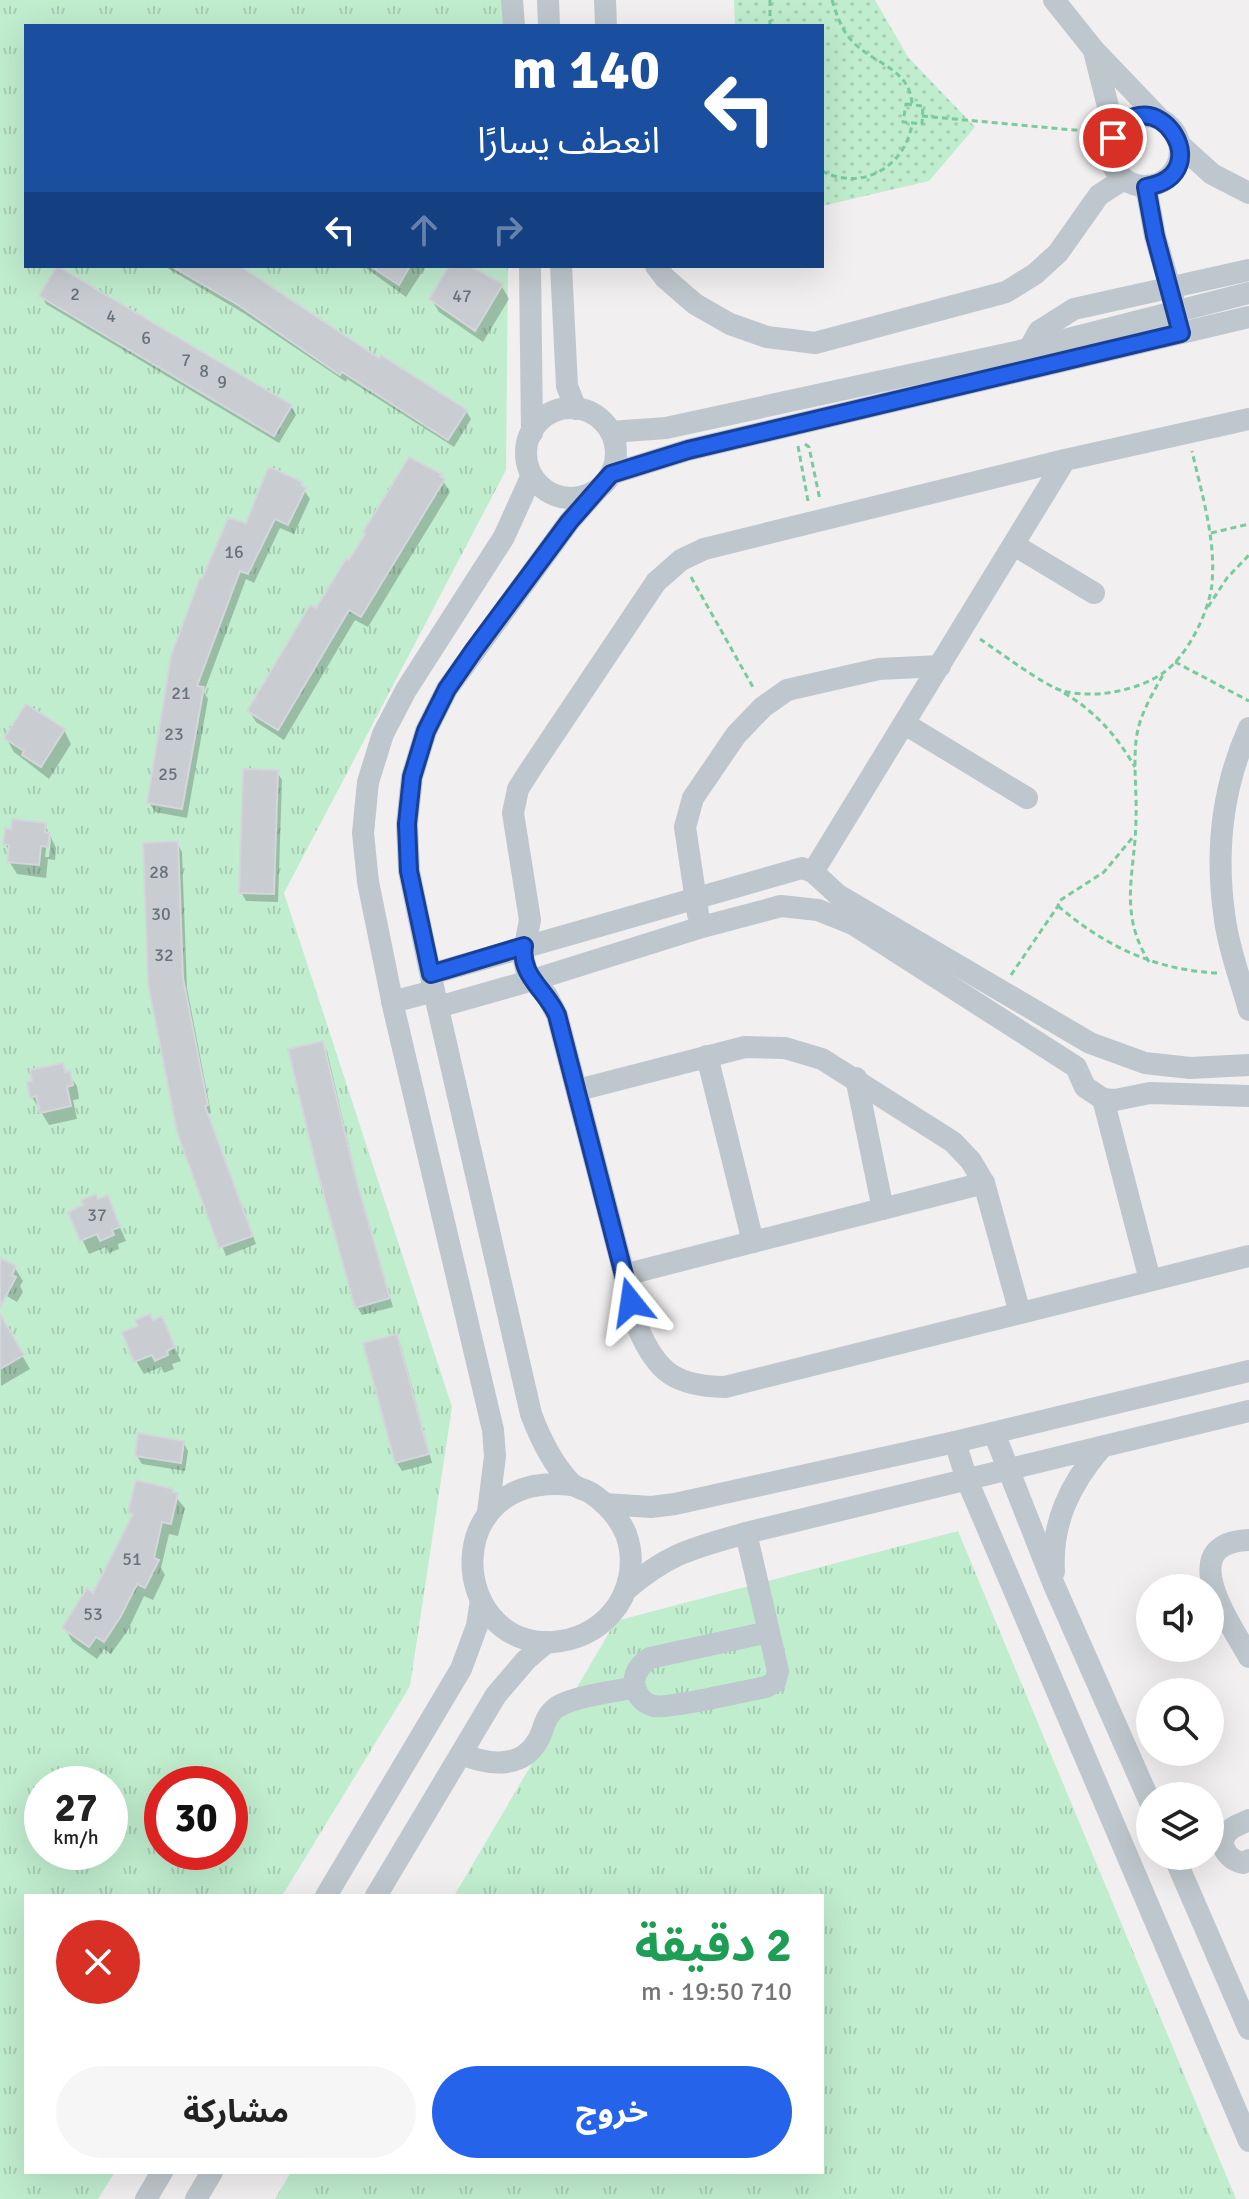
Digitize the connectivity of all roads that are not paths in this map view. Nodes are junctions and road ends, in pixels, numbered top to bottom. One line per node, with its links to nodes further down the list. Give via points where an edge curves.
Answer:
1 (512, 0): 5 (street)
2 (548, 0): 6 (street)
3 (605, 0): 7 (street)
4 (1054, 0): 8 (street)
5 (514, 24)
6 (549, 24)
7 (606, 24)
8 (1094, 50): 9 (street); 10 (street)
9 (1161, 120): 10 (street, via 1131,119); 11 (street)
10 (1113, 138): 12 (street, via 1112,162)
11 (1180, 145): 13 (street, via 1179,162 1170,177); 14 (street, via 1212,174)
12 (1124, 179): 13 (street); 17 (street, via 1099,195 1058,253 1006,292 815,343 767,337 730,324 695,304)
13 (1146, 187): 19 (street)
14 (1249, 193)
15 (530, 268): 28 (street)
16 (561, 268): 25 (street, via 567,386)
17 (658, 268)
18 (1249, 270): 19 (street)
19 (1168, 287): 21 (street); 24 (street, via 1074,309 1039,331)
20 (1249, 293): 21 (street)
21 (1177, 309): 23 (street); 24 (street)
22 (1249, 317): 23 (street)
23 (1181, 333): 31 (street, via 688,450)
24 (1029, 349): 27 (street, via 666,428)
25 (576, 409): 27 (street, via 596,416); 28 (street, via 546,417)
26 (1249, 419): 29 (street)
27 (611, 432): 31 (street, via 616,453)
28 (532, 433): 30 (street, via 527,454)
29 (1065, 460): 32 (street); 43 (street, via 704,549 656,582 518,789 513,813 530,920)
30 (532, 475): 31 (street, via 556,496 577,498); 46 (street, via 504,537 406,690 383,734 368,782 363,833 368,882)
31 (604, 482): 45 (street, via 474,650 426,731 412,777 407,824 409,871)
32 (1014, 545): 33 (street); 34 (street)
33 (1094, 593)
34 (940, 666): 35 (street); 40 (street, via 879,669 787,690 763,707 736,735 693,798 685,827)
35 (905, 724): 37 (street); 38 (street)
36 (1249, 728): 47 (street, via 1223,809 1221,867 1225,922)
37 (1027, 798)
38 (813, 872): 39 (street, via 802,868); 48 (street, via 838,895)
39 (772, 879): 40 (street); 41 (street)
40 (695, 900): 42 (street); 43 (street)
41 (781, 906): 42 (street); 51 (street, via 818,910 853,924)
42 (702, 927): 44 (street)
43 (524, 946): 44 (street, via 524,965); 45 (street)
44 (533, 980): 45 (street); 53 (street, via 557,1015)
45 (435, 991): 46 (street); 70 (street, via 531,1414 546,1448)
46 (392, 1002): 72 (street, via 493,1430)
47 (1249, 1010)
48 (1090, 1043): 50 (street, via 1145,1063 1190,1068); 51 (street)
49 (707, 1056): 52 (street, via 745,1047 785,1048 822,1059); 53 (street); 58 (street)
50 (1249, 1065)
51 (1076, 1067): 55 (street, via 1085,1087)
52 (856, 1078): 56 (street, via 953,1142); 57 (street)
53 (578, 1090): 60 (street)
54 (1249, 1096): 55 (street, via 1150,1093)
55 (1103, 1099): 61 (street)
56 (984, 1183): 57 (street); 62 (street)
57 (883, 1209): 58 (street)
58 (753, 1242): 60 (street)
59 (1249, 1256): 61 (street)
60 (624, 1275): 62 (street, via 649,1355 670,1375 696,1387 725,1387)
61 (1150, 1280): 62 (street)
62 (1020, 1313)
63 (1249, 1371): 65 (street)
64 (1249, 1411): 67 (street)
65 (994, 1433): 66 (street); 68 (street)
66 (955, 1442): 69 (street); 71 (street, via 675,1504)
67 (1101, 1448): 68 (street); 75 (street, via 1081,1470 1062,1511 1053,1555)
68 (1008, 1470): 69 (street); 75 (street)
69 (967, 1480): 73 (street); 90 (street)
70 (572, 1485): 71 (street); 72 (street, via 526,1486)
71 (605, 1504): 76 (street, via 626,1535)
72 (488, 1512): 77 (street, via 471,1555)
73 (746, 1533): 76 (street, via 684,1550); 78 (street)
74 (1249, 1540): 80 (street, via 1227,1544 1209,1571 1213,1592)
75 (1054, 1585): 83 (street)
76 (626, 1590): 79 (street, via 603,1623 567,1641)
77 (481, 1600): 79 (street, via 509,1630); 87 (street, via 461,1669)
78 (769, 1632): 81 (street, via 650,1658 639,1667); 81 (street, via 778,1671 771,1685 662,1707 643,1701)
79 (547, 1642): 82 (street, via 509,1677)
80 (1249, 1657)
81 (635, 1687): 82 (street, via 558,1706 537,1742 513,1760 483,1763)
82 (461, 1754): 88 (street)
83 (1141, 1782)
84 (1249, 1820): 85 (street, via 1229,1830 1223,1841 1230,1859)
85 (1249, 1860)
86 (1180, 1870): 89 (street)
87 (327, 1894)
88 (377, 1894)
89 (1249, 2029)
90 (1249, 2141)
91 (161, 2174): 93 (street)
92 (211, 2174): 94 (street)
93 (146, 2199)
94 (196, 2199)

